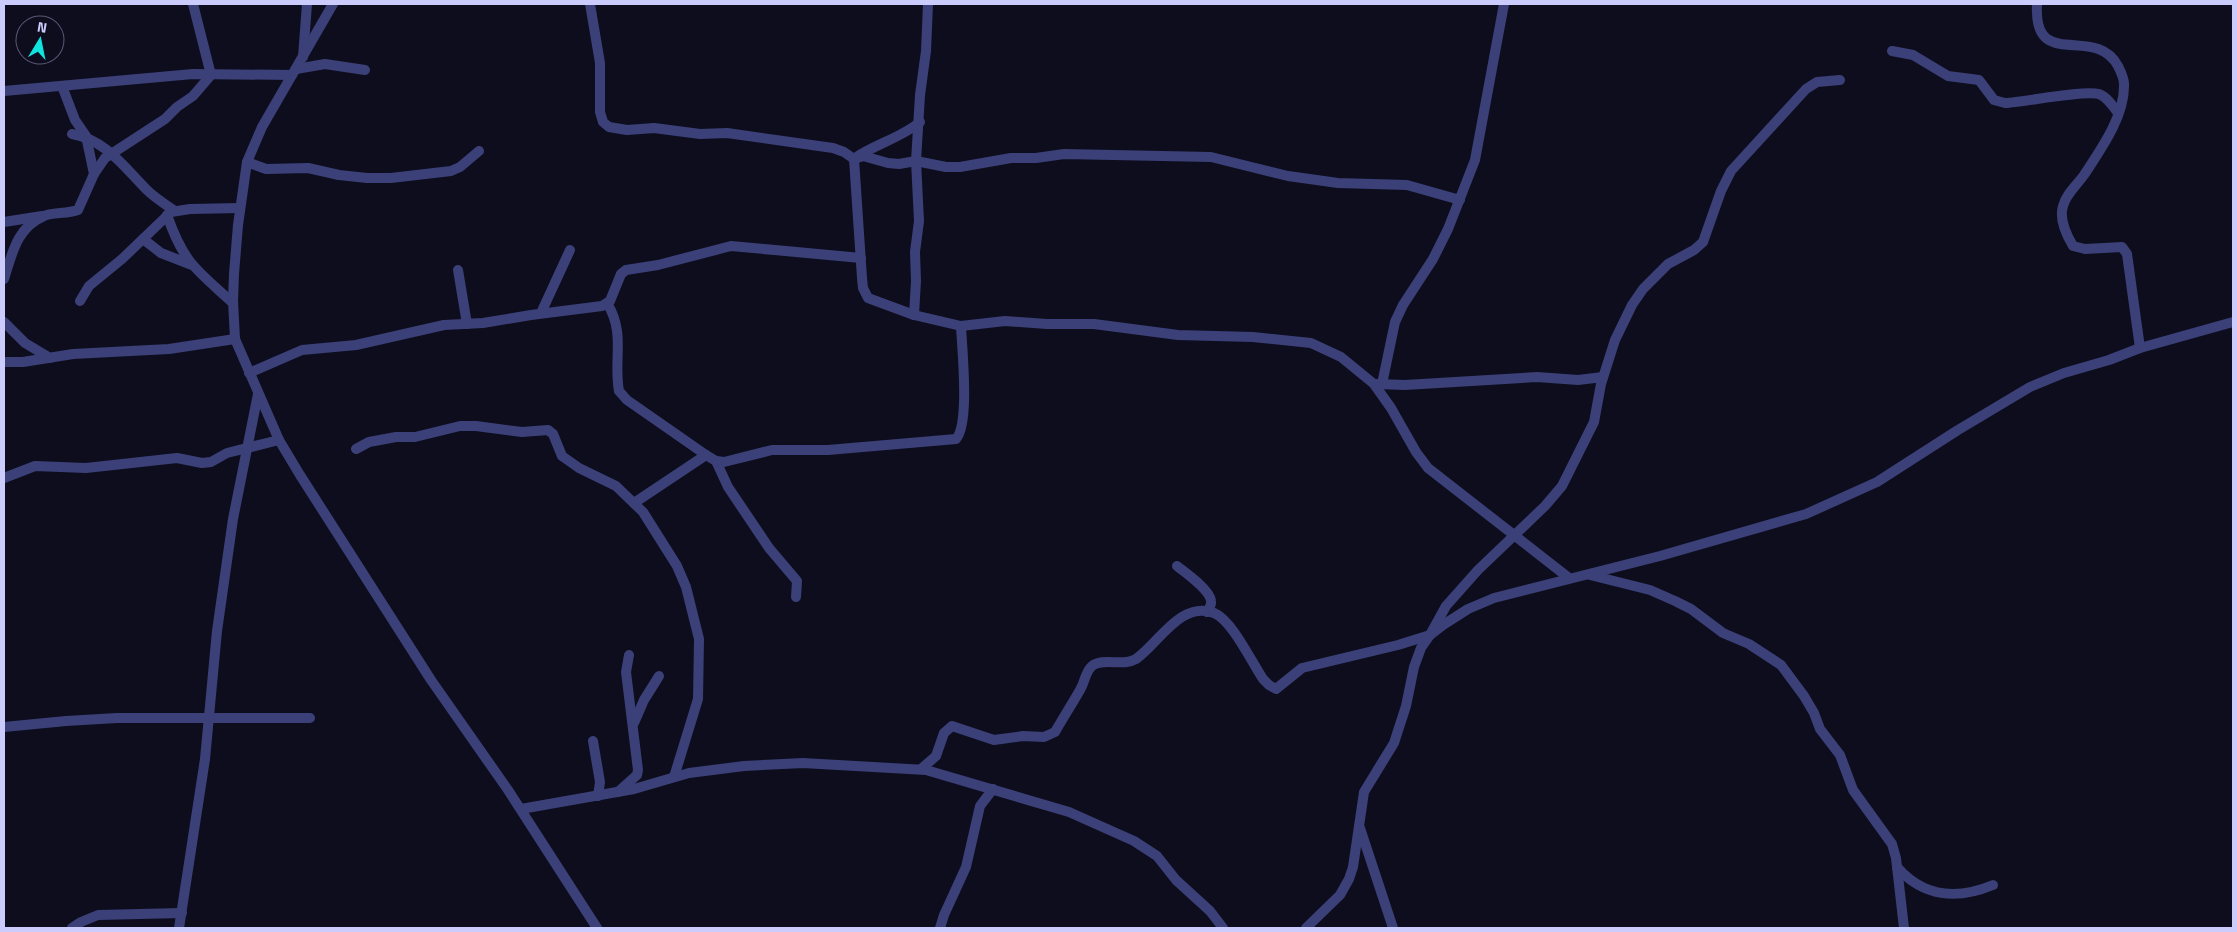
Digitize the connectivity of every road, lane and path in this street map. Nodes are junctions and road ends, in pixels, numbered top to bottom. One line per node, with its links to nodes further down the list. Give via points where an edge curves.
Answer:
1 (193, 4): 12 (street)
2 (307, 4): 9 (street)
3 (333, 4): 9 (street)
4 (928, 4): 17 (street)
5 (1504, 4): 26 (street, via 1475,160)
6 (2036, 4): 16 (street, via 2036,22 2048,41 2093,48 2106,52 2115,61 2124,83)
7 (593, 5): 22 (street, via 600,63 600,112 609,128 738,134 833,148)
8 (1892, 51): 16 (street, via 1913,55 1948,76 1979,80 1998,102 2005,104 2099,94)
9 (303, 57): 11 (street)
10 (365, 70): 11 (street, via 325,64)
11 (294, 72): 12 (street); 24 (street, via 262,126)
12 (211, 74): 14 (street); 21 (street, via 193,96 165,119)
13 (1840, 80): 53 (street, via 1817,82 1806,89 1737,164 1721,191 1703,242 1668,264 1632,305 1614,340)
14 (62, 86): 15 (street); 19 (street, via 75,120)
15 (4, 91)
16 (2118, 113): 49 (street, via 2111,131 2063,206 2062,216 2068,238 2074,246 2085,249 2122,247 2127,254)
17 (920, 122): 22 (street, via 911,130); 23 (street)
18 (72, 134): 19 (street)
19 (86, 136): 21 (street); 25 (street)
20 (479, 151): 24 (street, via 452,171 391,178 339,175 308,168 266,169)
21 (111, 153): 25 (street); 28 (street)
22 (854, 158): 23 (street, via 863,156 899,164); 35 (street)
23 (916, 161): 26 (street, via 960,167 1011,158 1064,154 1211,157 1288,176 1338,183 1407,185); 43 (street, via 919,221)
24 (247, 162): 27 (street)
25 (94, 174): 29 (street, via 78,210)
26 (1460, 200): 54 (street, via 1433,259 1395,322)
27 (240, 208): 28 (street); 40 (street)
28 (171, 213): 33 (street); 36 (street, via 176,243)
29 (44, 215): 30 (street); 32 (street)
30 (30, 217): 31 (street); 32 (street)
31 (4, 222)
32 (21, 233): 38 (street)
33 (143, 239): 36 (street, via 161,253); 39 (street, via 89,286)
34 (570, 250): 42 (street)
35 (861, 258): 41 (street, via 731,246 626,270); 43 (street, via 863,288 868,298)
36 (192, 265): 40 (street)
37 (458, 270): 46 (street)
38 (4, 279)
39 (80, 301)
40 (233, 303): 48 (street)
41 (607, 303): 42 (street, via 592,308); 59 (street, via 615,316 618,334 619,391 627,400)
42 (541, 313): 46 (street)
43 (914, 315): 47 (street)
44 (4, 322): 50 (street, via 25,343)
45 (2233, 322): 49 (street)
46 (467, 324): 52 (street, via 444,325 356,345 302,350)
47 (961, 326): 54 (street, via 1005,322 1094,324 1178,334 1305,342 1341,357); 60 (street, via 964,395 962,426 956,439 828,450 772,450 733,461)
48 (236, 339): 50 (street, via 169,349); 52 (street)
49 (2140, 348): 65 (street, via 2030,387 1877,482 1806,514)
50 (50, 358): 51 (street)
51 (4, 362)
52 (249, 373): 55 (street)
53 (1603, 377): 54 (street, via 1578,380 1544,377 1433,385); 63 (street, via 1594,422 1562,486)
54 (1378, 384): 63 (street, via 1428,468)
55 (258, 394): 56 (street); 58 (street)
56 (279, 440): 58 (street); 82 (street, via 431,680)
57 (356, 449): 62 (street, via 369,442 415,437 460,426 522,432 548,430 553,434 562,456 616,486)
58 (248, 450): 61 (street, via 202,463 177,458 86,468 35,466); 72 (street, via 233,519)
59 (706, 454): 60 (street); 62 (street)
60 (716, 461): 67 (street, via 728,487 769,548 796,581)
61 (4, 478)
62 (634, 503): 78 (street, via 651,523 677,566 690,599 699,639 698,698)
63 (1514, 535): 66 (street); 69 (street, via 1446,606)
64 (1177, 566): 68 (street, via 1201,585 1210,597)
65 (1587, 574): 66 (street); 84 (street, via 1650,590 1675,601 1723,633 1749,644 1781,665 1840,755 1854,790 1892,844)
66 (1569, 578): 69 (street, via 1494,598 1468,610)
67 (796, 597)
68 (1207, 612): 69 (street, via 1225,621 1269,686 1276,689 1302,668); 77 (street, via 1182,616 1133,660 1097,663 1091,667 1082,688 1050,735 994,740 952,726 944,733 936,756)
69 (1430, 635): 83 (street, via 1414,667 1394,743 1364,792)
70 (629, 655): 74 (street, via 626,672)
71 (659, 676): 74 (street)
72 (208, 718): 73 (street); 75 (street, via 109,718); 86 (street)
73 (310, 718)
74 (634, 723): 80 (street, via 637,775)
75 (4, 728)
76 (593, 741): 81 (street, via 600,782)
77 (921, 770): 78 (street, via 803,763 744,766); 79 (street)
78 (674, 777): 80 (street)
79 (993, 789): 90 (street, via 980,806 966,867); 91 (street, via 1069,812 1134,840 1148,849)
80 (617, 793): 81 (street)
81 (598, 796): 82 (street)
82 (520, 809): 89 (street)
83 (1359, 824): 92 (street, via 1353,867 1340,895); 93 (street)
84 (1897, 868): 85 (street, via 1915,885 1940,893 1972,892); 94 (street)
85 (1993, 885)
86 (182, 913): 87 (street, via 98,914); 88 (street)
87 (72, 928)
88 (179, 928)
89 (597, 928)
90 (940, 928)
91 (1223, 928)
92 (1306, 928)
93 (1393, 928)
94 (1904, 928)

